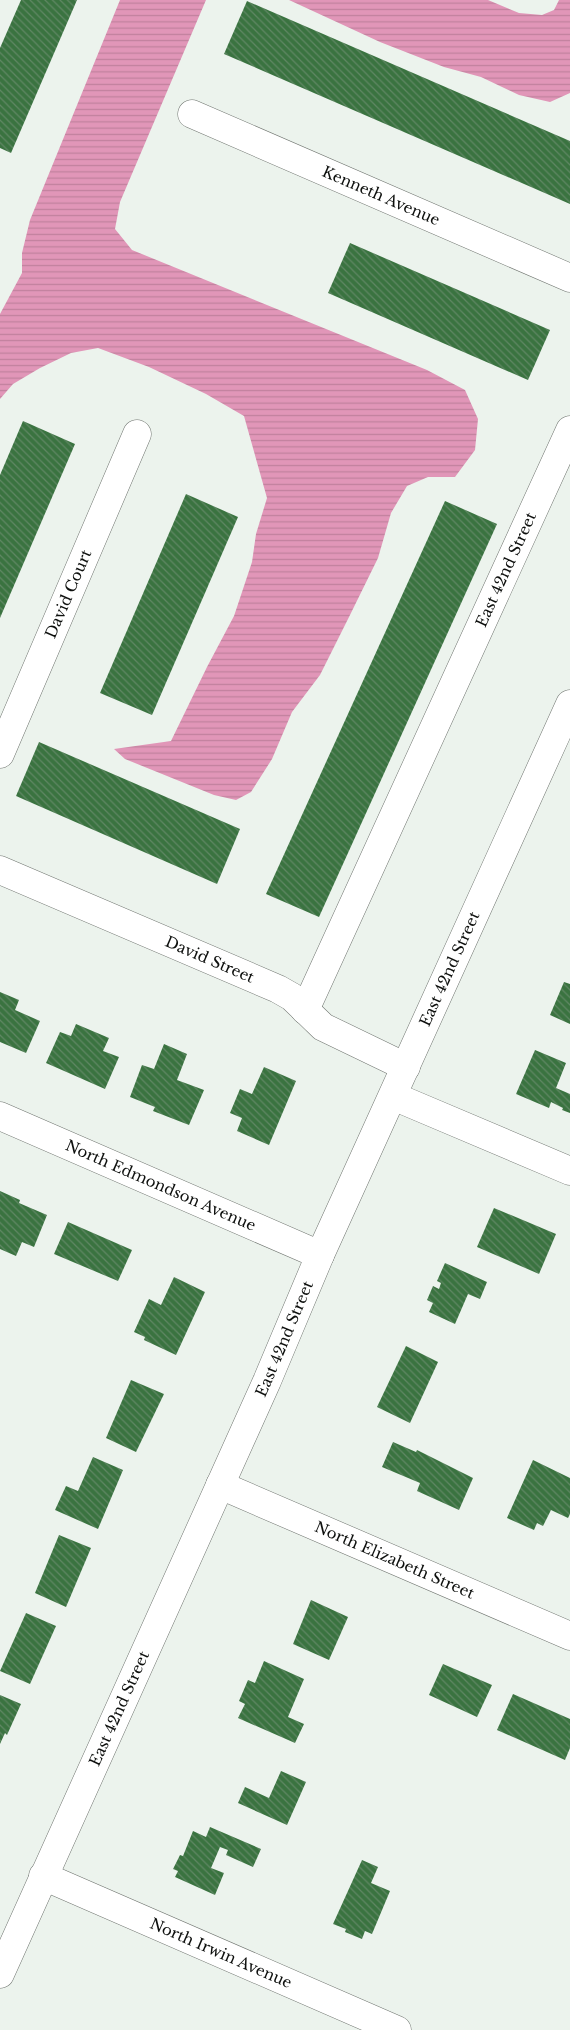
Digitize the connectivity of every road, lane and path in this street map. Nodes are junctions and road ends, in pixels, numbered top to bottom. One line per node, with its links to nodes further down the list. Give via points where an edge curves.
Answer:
1 (192, 114): 2 (street, Kenneth Avenue)
2 (570, 278)
3 (570, 430): 8 (street, East 42nd Street)
4 (137, 434): 6 (street, David Court)
5 (570, 706): 9 (street, East 42nd Street)
6 (0, 754)
7 (0, 870): 8 (street, David Street, via 278,989 292,997)
8 (304, 1010): 9 (street, David Street, via 323,1027)
9 (406, 1067): 10 (street, East 42nd Street)
10 (393, 1096): 12 (street); 13 (street, East 42nd Street)
11 (0, 1116): 13 (street, North Edmondson Avenue)
12 (570, 1171)
13 (320, 1255): 14 (street, East 42nd Street)
14 (220, 1484): 15 (street, North Elizabeth Street); 16 (street, East 42nd Street)
15 (570, 1636)
16 (43, 1876): 17 (street, East 42nd Street); 18 (street, North Irwin Avenue)
17 (0, 1974)
18 (397, 2030)

